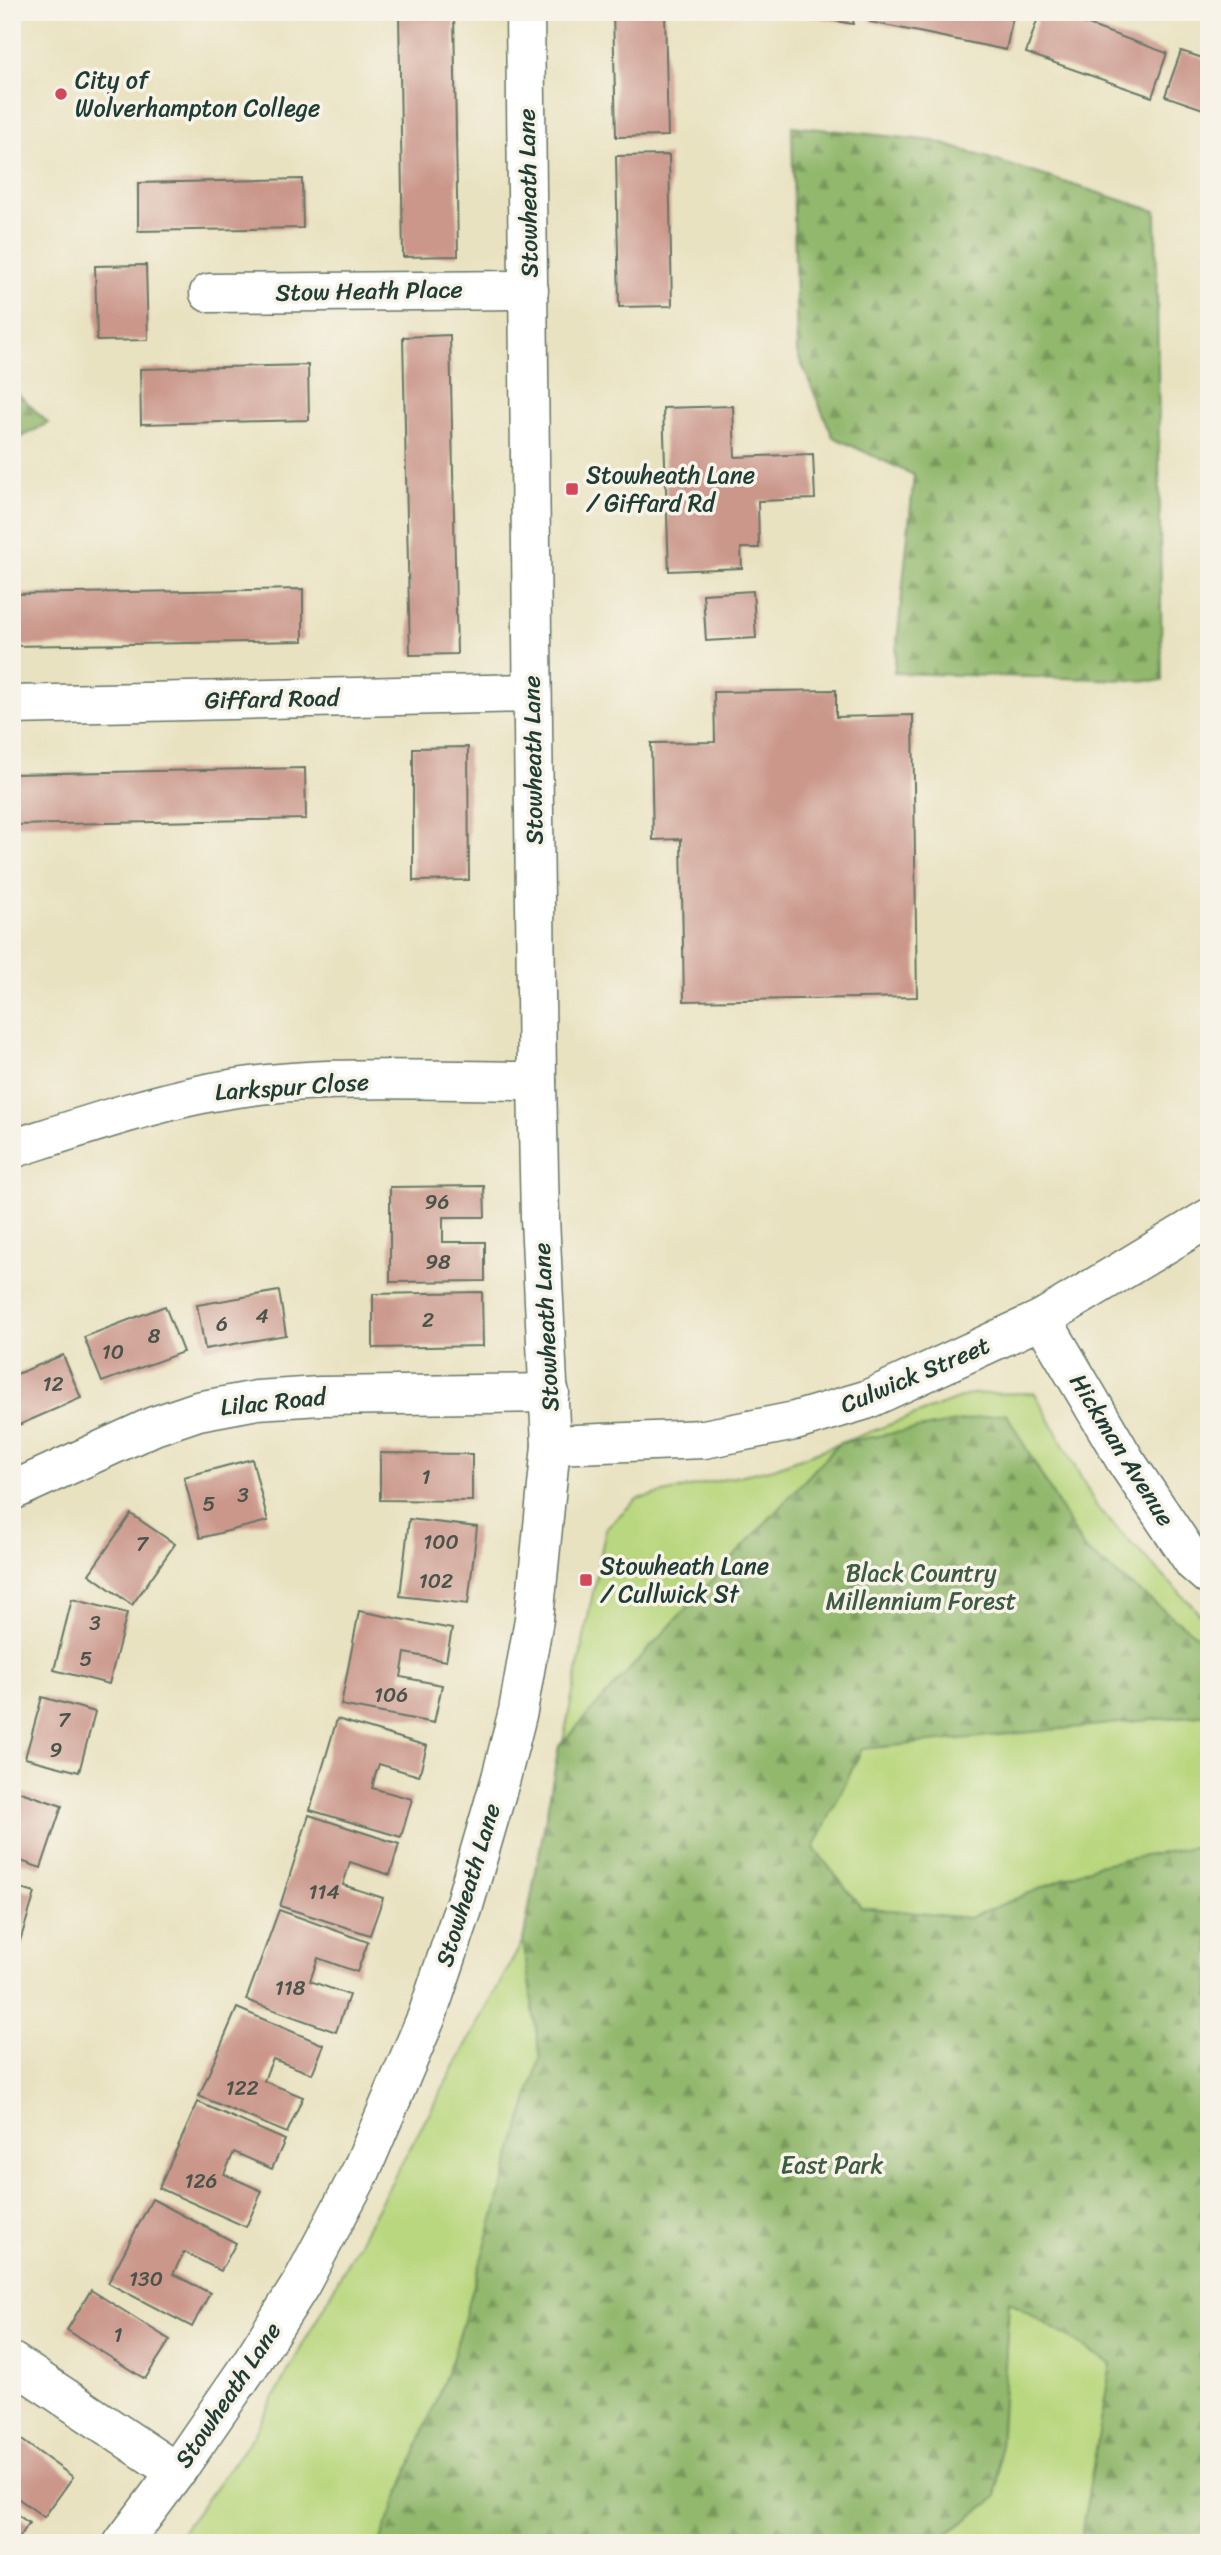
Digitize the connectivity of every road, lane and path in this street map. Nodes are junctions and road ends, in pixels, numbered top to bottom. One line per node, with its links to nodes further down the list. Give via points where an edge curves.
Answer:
1 (525, 12): 2 (street, Stowheath Lane)
2 (529, 290): 3 (street, Stow Heath Place); 4 (street, Stowheath Lane)
3 (209, 293)
4 (532, 693): 5 (street, Giffard Road); 6 (street, Stowheath Lane)
5 (12, 705)
6 (537, 1081): 7 (street, Larkspur Close, via 317,1080 276,1084 207,1093); 10 (street, Stowheath Lane)
7 (12, 1149)
8 (1209, 1218): 9 (street, Culwick Street)
9 (1042, 1319): 11 (street, Culwick Street, via 866,1400 795,1421 704,1439); 13 (street, Hickman Avenue, via 1125,1460 1194,1563)
10 (550, 1393): 11 (street, Stowheath Lane); 12 (street, Lilac Road, via 257,1400 198,1411 154,1426)
11 (551, 1445): 15 (street, Stowheath Lane, via 534,1619 518,1711 463,1909 427,2016 360,2171 301,2284)
12 (12, 1491)
13 (1209, 1576)
14 (12, 2362): 15 (street)
15 (176, 2472): 16 (street, Stowheath Lane)
16 (123, 2543)

